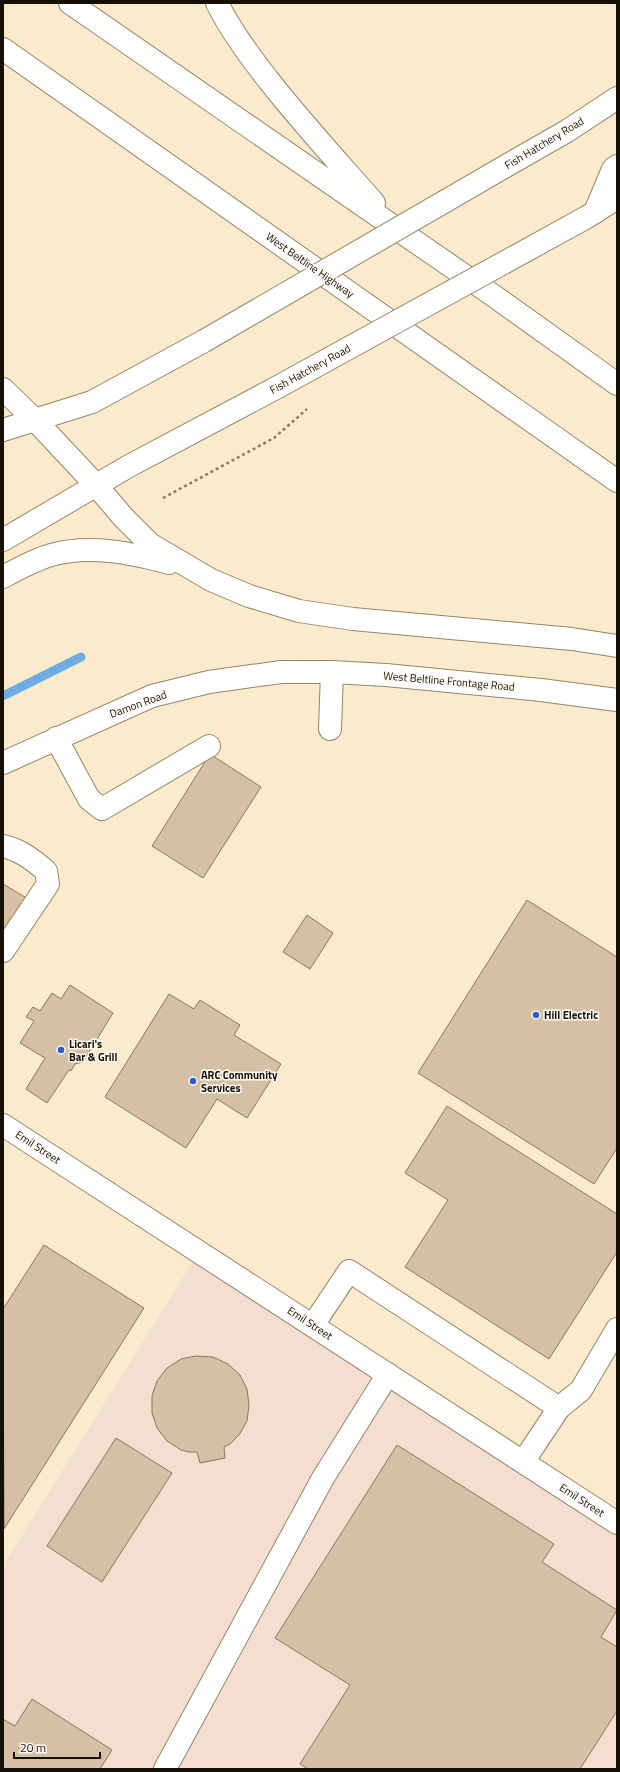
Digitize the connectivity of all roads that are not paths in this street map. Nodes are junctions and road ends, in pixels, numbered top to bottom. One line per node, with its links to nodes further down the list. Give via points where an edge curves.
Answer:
1 (70, 3): 8 (main road)
2 (217, 3): 8 (main road, via 225,20 285,101)
3 (3, 49): 13 (main road, West Beltline Highway)
4 (617, 98): 11 (main road, Fish Hatchery Road, bridge, via 567,131 204,341 92,402)
5 (617, 166): 7 (main road, via 613,169)
6 (617, 198): 7 (main road, Fish Hatchery Road)
7 (591, 214): 14 (main road, Fish Hatchery Road, bridge)
8 (396, 228): 9 (main road)
9 (617, 384)
10 (3, 389): 11 (main road)
11 (35, 420): 12 (main road, Fish Hatchery Road); 14 (main road)
12 (3, 430)
13 (617, 481)
14 (96, 485): 15 (main road, Fish Hatchery Road); 17 (main road, via 150,544)
15 (3, 540)
16 (3, 577): 17 (main road, via 51,555 96,550 150,558)
17 (211, 580): 18 (main road, via 249,596 299,610 353,619 572,639)
18 (617, 646)
19 (281, 672): 20 (main road, West Beltline Frontage Road); 23 (main road, Damon Road, via 209,682 152,696)
20 (332, 672): 21 (main road, West Beltline Frontage Road, via 533,689); 22 (main road)
21 (617, 700)
22 (330, 729)
23 (56, 738): 24 (main road, via 90,799 102,809); 25 (main road, Damon Road)
24 (209, 746)
25 (3, 763)
26 (3, 846): 27 (main road, via 15,849 36,862 46,871 48,884)
27 (3, 951)
28 (3, 1125): 29 (main road, Emil Street)
29 (313, 1325): 31 (main road, Emil Street); 32 (main road, via 349,1270)
30 (617, 1329): 32 (main road, via 581,1390)
31 (388, 1374): 33 (main road, Emil Street); 35 (main road, via 323,1478)
32 (559, 1408): 33 (main road)
33 (523, 1462): 34 (main road, Emil Street)
34 (617, 1523)
35 (166, 1769)

